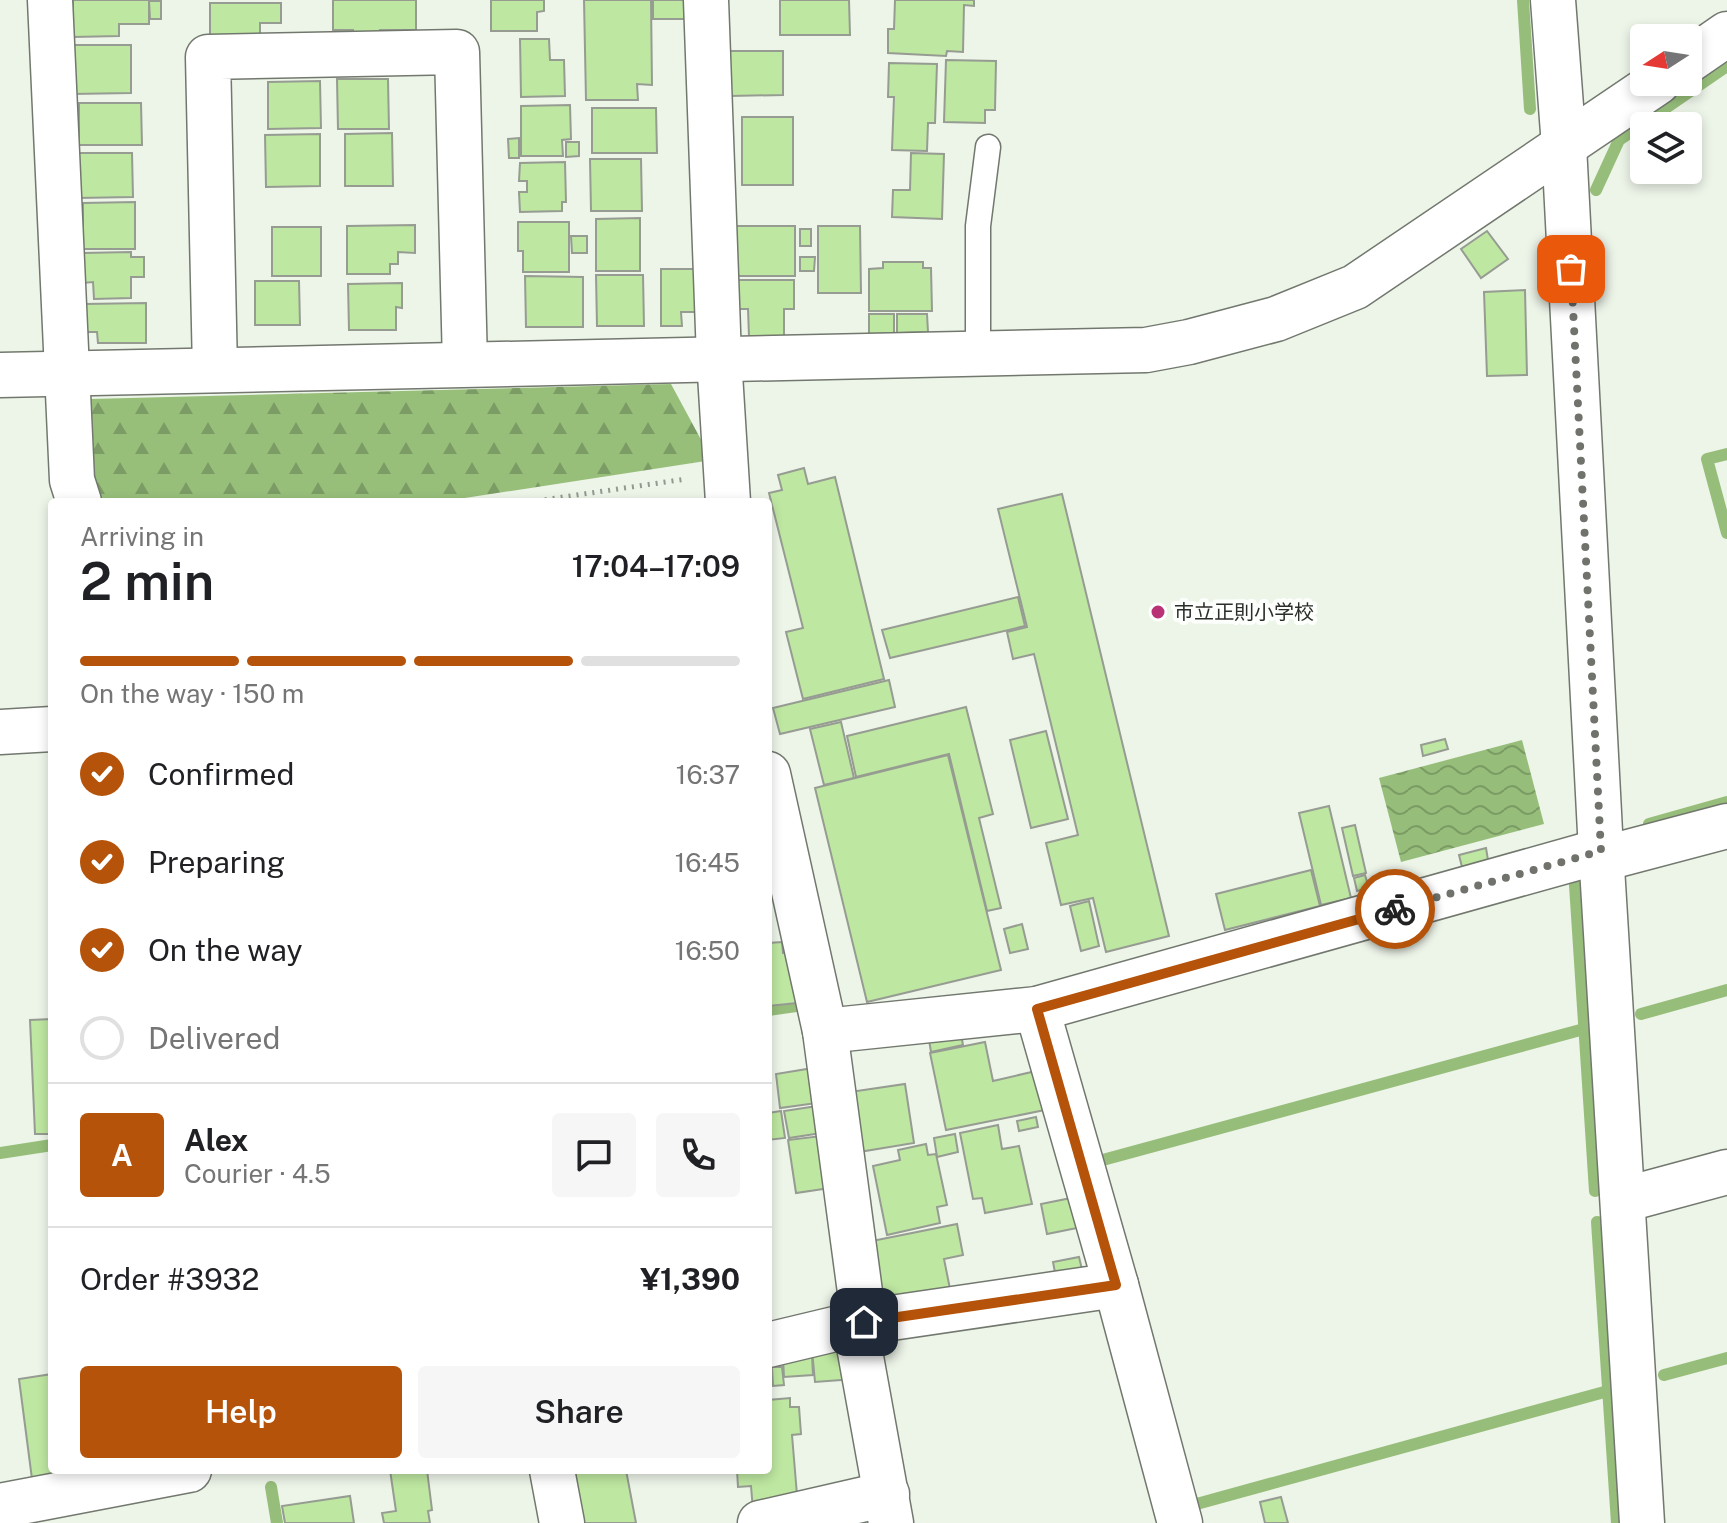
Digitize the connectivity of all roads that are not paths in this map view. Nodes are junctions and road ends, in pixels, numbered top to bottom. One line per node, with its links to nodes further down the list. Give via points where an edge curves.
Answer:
1 (50, 0): 13 (street)
2 (706, 0): 10 (street)
3 (1553, 0): 7 (street)
4 (1727, 34): 5 (street)
5 (1702, 51)
6 (1637, 96): 7 (street)
7 (1564, 146): 9 (street, via 1355,287 1276,319 1146,350); 21 (street)
8 (988, 147): 9 (lane, via 978,226)
9 (978, 354): 10 (street)
10 (719, 358): 11 (street); 15 (street)
11 (465, 364): 12 (street); 12 (street, via 457,52 208,57)
12 (215, 370): 13 (street)
13 (68, 374): 14 (street); 16 (street, via 72,480)
14 (0, 375)
15 (727, 488)
16 (78, 498)
17 (48, 729): 18 (street)
18 (0, 732)
19 (772, 811): 22 (street)
20 (1727, 826): 21 (street)
21 (1602, 855): 23 (street); 26 (street)
22 (777, 858): 24 (street)
23 (1037, 1009): 24 (street); 27 (street)
24 (825, 1031): 28 (street)
25 (1727, 1172): 26 (street)
26 (1623, 1200): 37 (street)
27 (1116, 1285): 28 (street); 36 (street)
28 (859, 1323): 29 (street); 32 (street)
29 (772, 1344)
30 (173, 1474): 33 (street)
31 (553, 1474): 34 (street)
32 (889, 1508): 35 (street)
33 (25, 1510)
34 (562, 1523)
35 (760, 1523)
36 (1180, 1523)
37 (1642, 1523)

